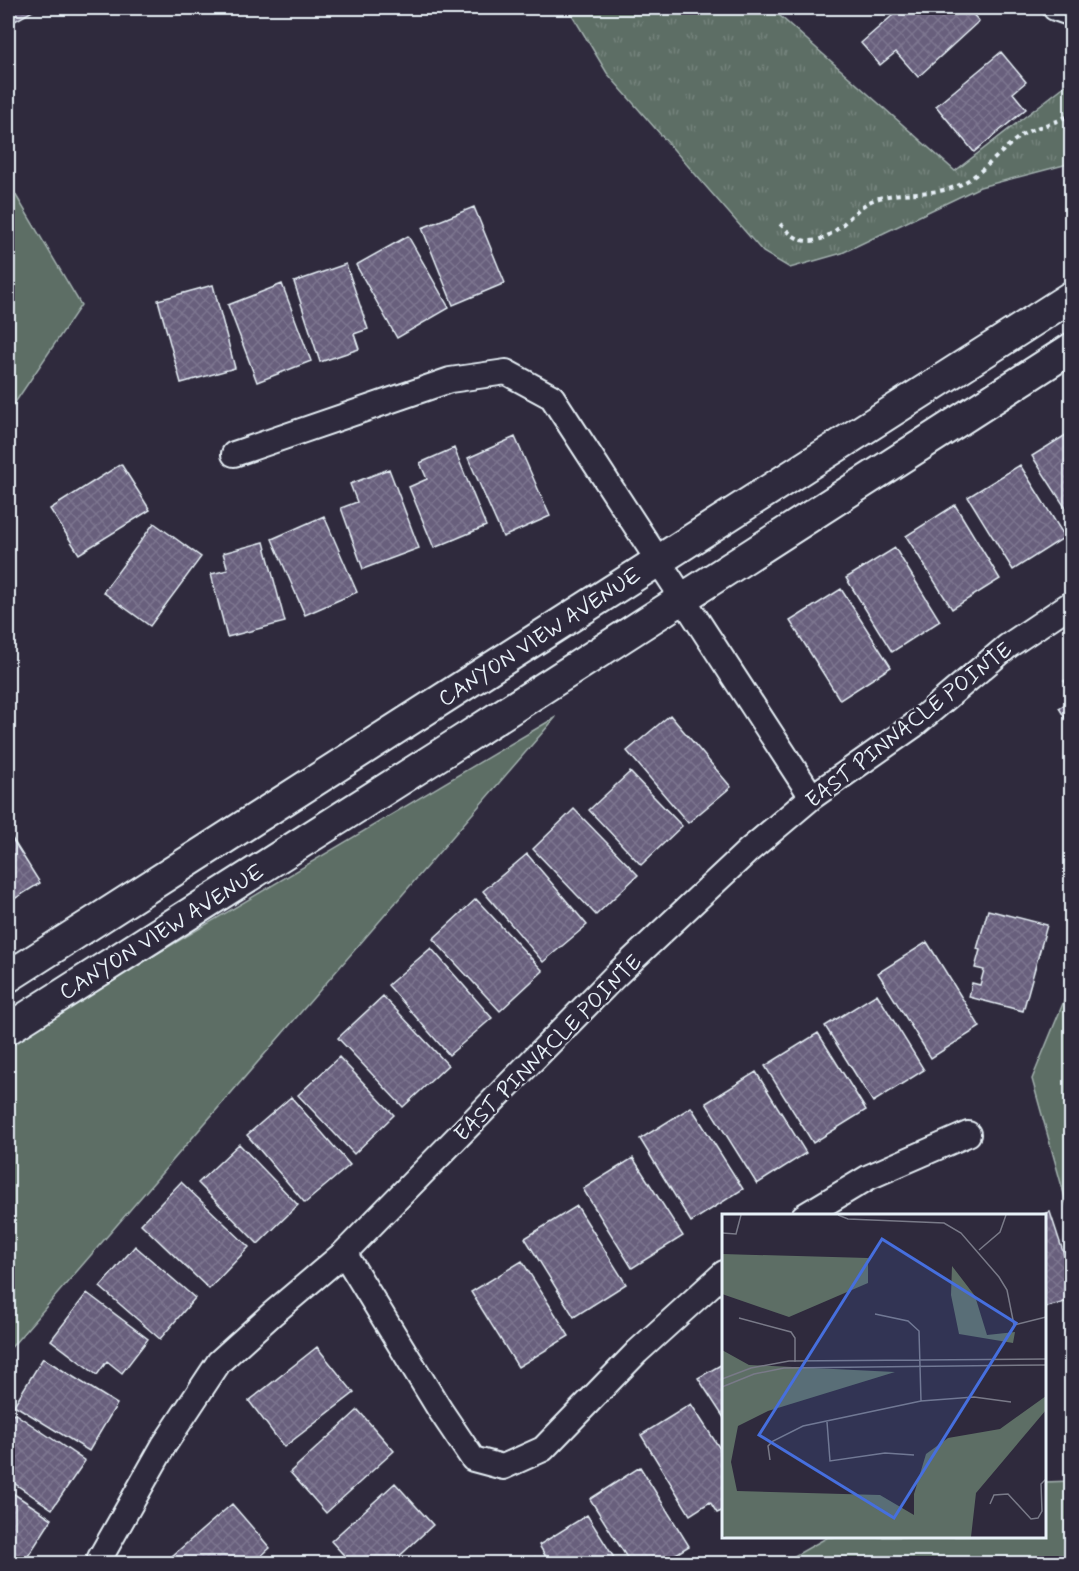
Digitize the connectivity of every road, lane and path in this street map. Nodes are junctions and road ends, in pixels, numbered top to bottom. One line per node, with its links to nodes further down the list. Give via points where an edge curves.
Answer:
1 (1055, 8): 2 (street)
2 (1071, 14)
3 (1071, 112): 4 (path, via 1023,135 969,180 945,190 891,194 869,202 829,235 810,241 796,239)
4 (780, 224)
5 (1071, 296): 8 (street, CANYON VIEW AVENUE)
6 (1071, 348): 9 (street, CANYON VIEW AVENUE)
7 (234, 454): 8 (street, via 450,380 506,372 552,397)
8 (658, 561): 9 (street); 12 (street, CANYON VIEW AVENUE)
9 (682, 598): 11 (street); 13 (street, CANYON VIEW AVENUE)
10 (1071, 603): 11 (street, EAST PINNACLE POINTE, via 1008,646 913,726)
11 (812, 797): 16 (street, EAST PINNACLE POINTE, via 748,851 615,976)
12 (8, 977)
13 (8, 1029)
14 (968, 1134): 15 (street, via 869,1177)
15 (806, 1214)
16 (344, 1253): 17 (street, via 473,1459 503,1467 543,1449 637,1352); 18 (street, EAST PINNACLE POINTE, via 219,1362 164,1445)
17 (722, 1274)
18 (100, 1563)

